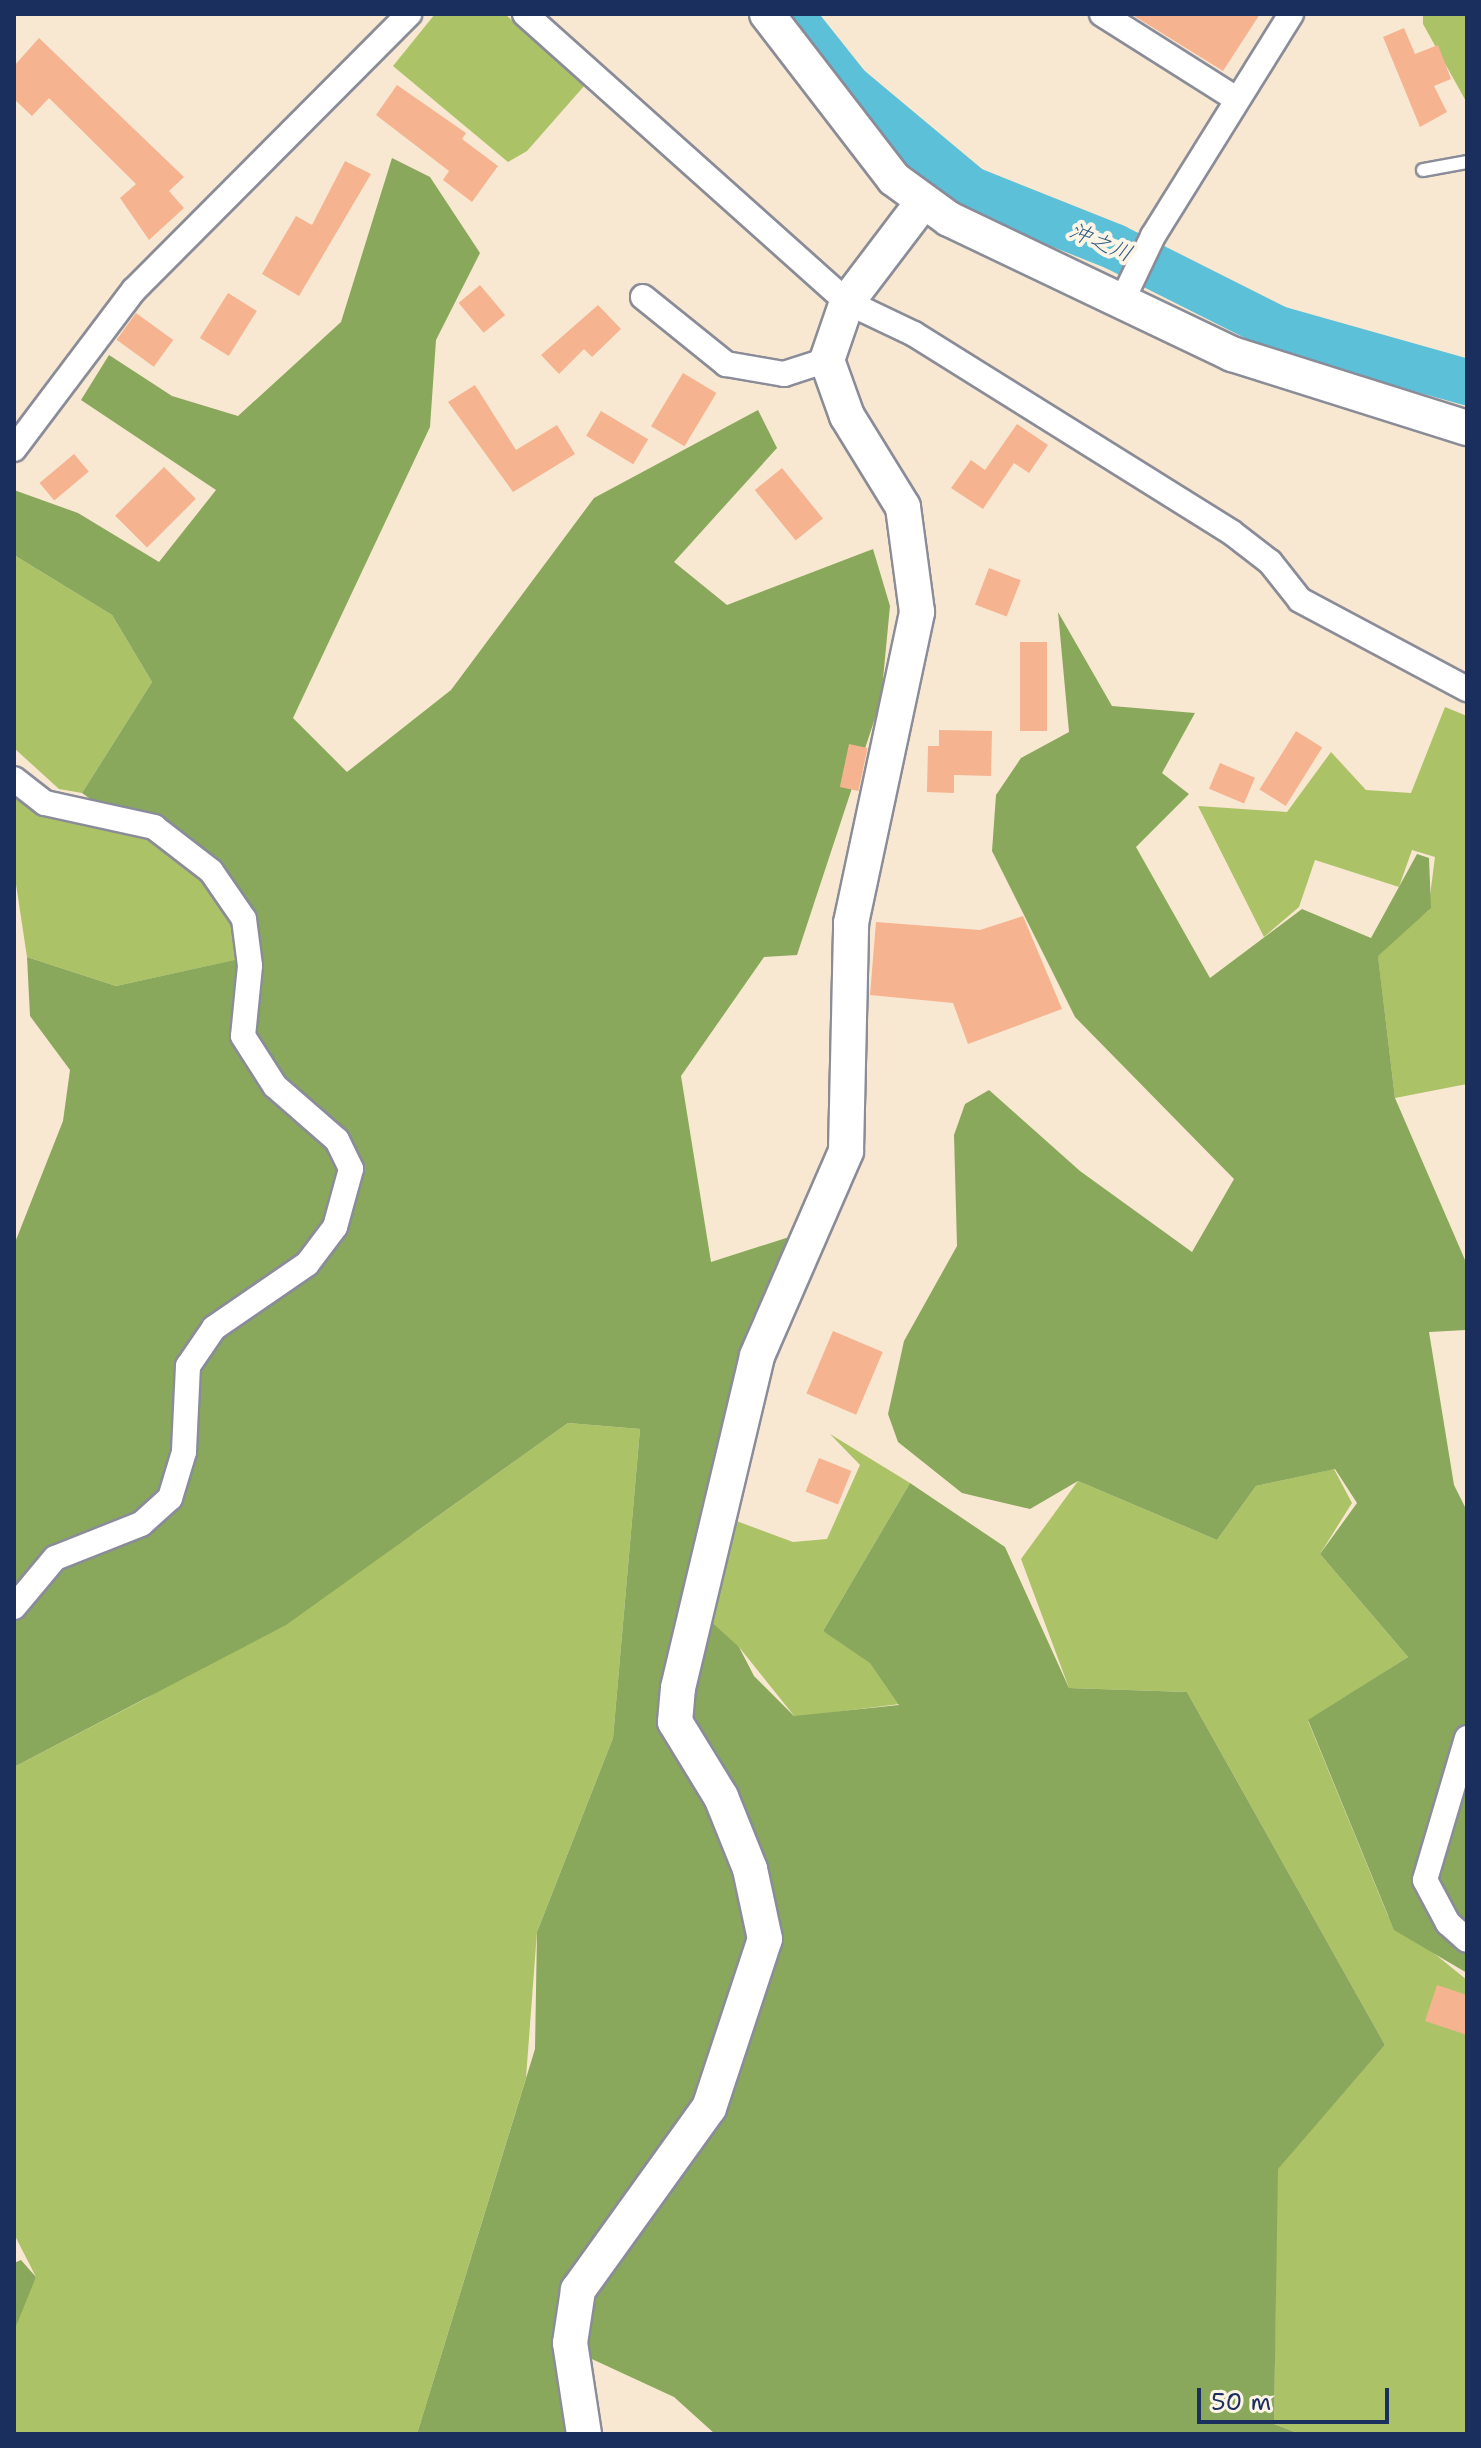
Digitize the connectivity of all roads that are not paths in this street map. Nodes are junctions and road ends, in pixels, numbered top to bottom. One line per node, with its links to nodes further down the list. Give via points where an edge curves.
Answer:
1 (409, 14): 15 (street, via 134,290)
2 (525, 14): 12 (street)
3 (767, 14): 9 (street, via 894,179)
4 (1102, 14): 6 (street)
5 (1291, 14): 6 (street)
6 (1235, 98): 11 (street)
7 (1467, 162): 8 (lane)
8 (1423, 170)
9 (923, 202): 11 (street); 12 (street)
10 (643, 297): 13 (street, via 726,364 784,374)
11 (1122, 301): 14 (street, via 1313,384)
12 (847, 302): 13 (street); 16 (street, via 914,334 1231,532 1300,600)
13 (827, 360): 21 (street, via 847,416 903,507 917,612 851,923 846,1151 757,1356 679,1679 675,1722 721,1797 750,1869 765,1939 709,2108 578,2290 570,2343)
14 (1467, 428)
15 (14, 449)
16 (1467, 689)
17 (14, 779): 18 (street, via 45,803 154,827 211,871 244,919 250,966 243,1036 275,1086 337,1140 351,1169 335,1227 307,1264 214,1328 188,1366 184,1452 170,1498 141,1524 55,1558)
18 (14, 1607)
19 (1467, 1738): 20 (street, via 1425,1880 1448,1923)
20 (1467, 1940)
21 (584, 2434)

